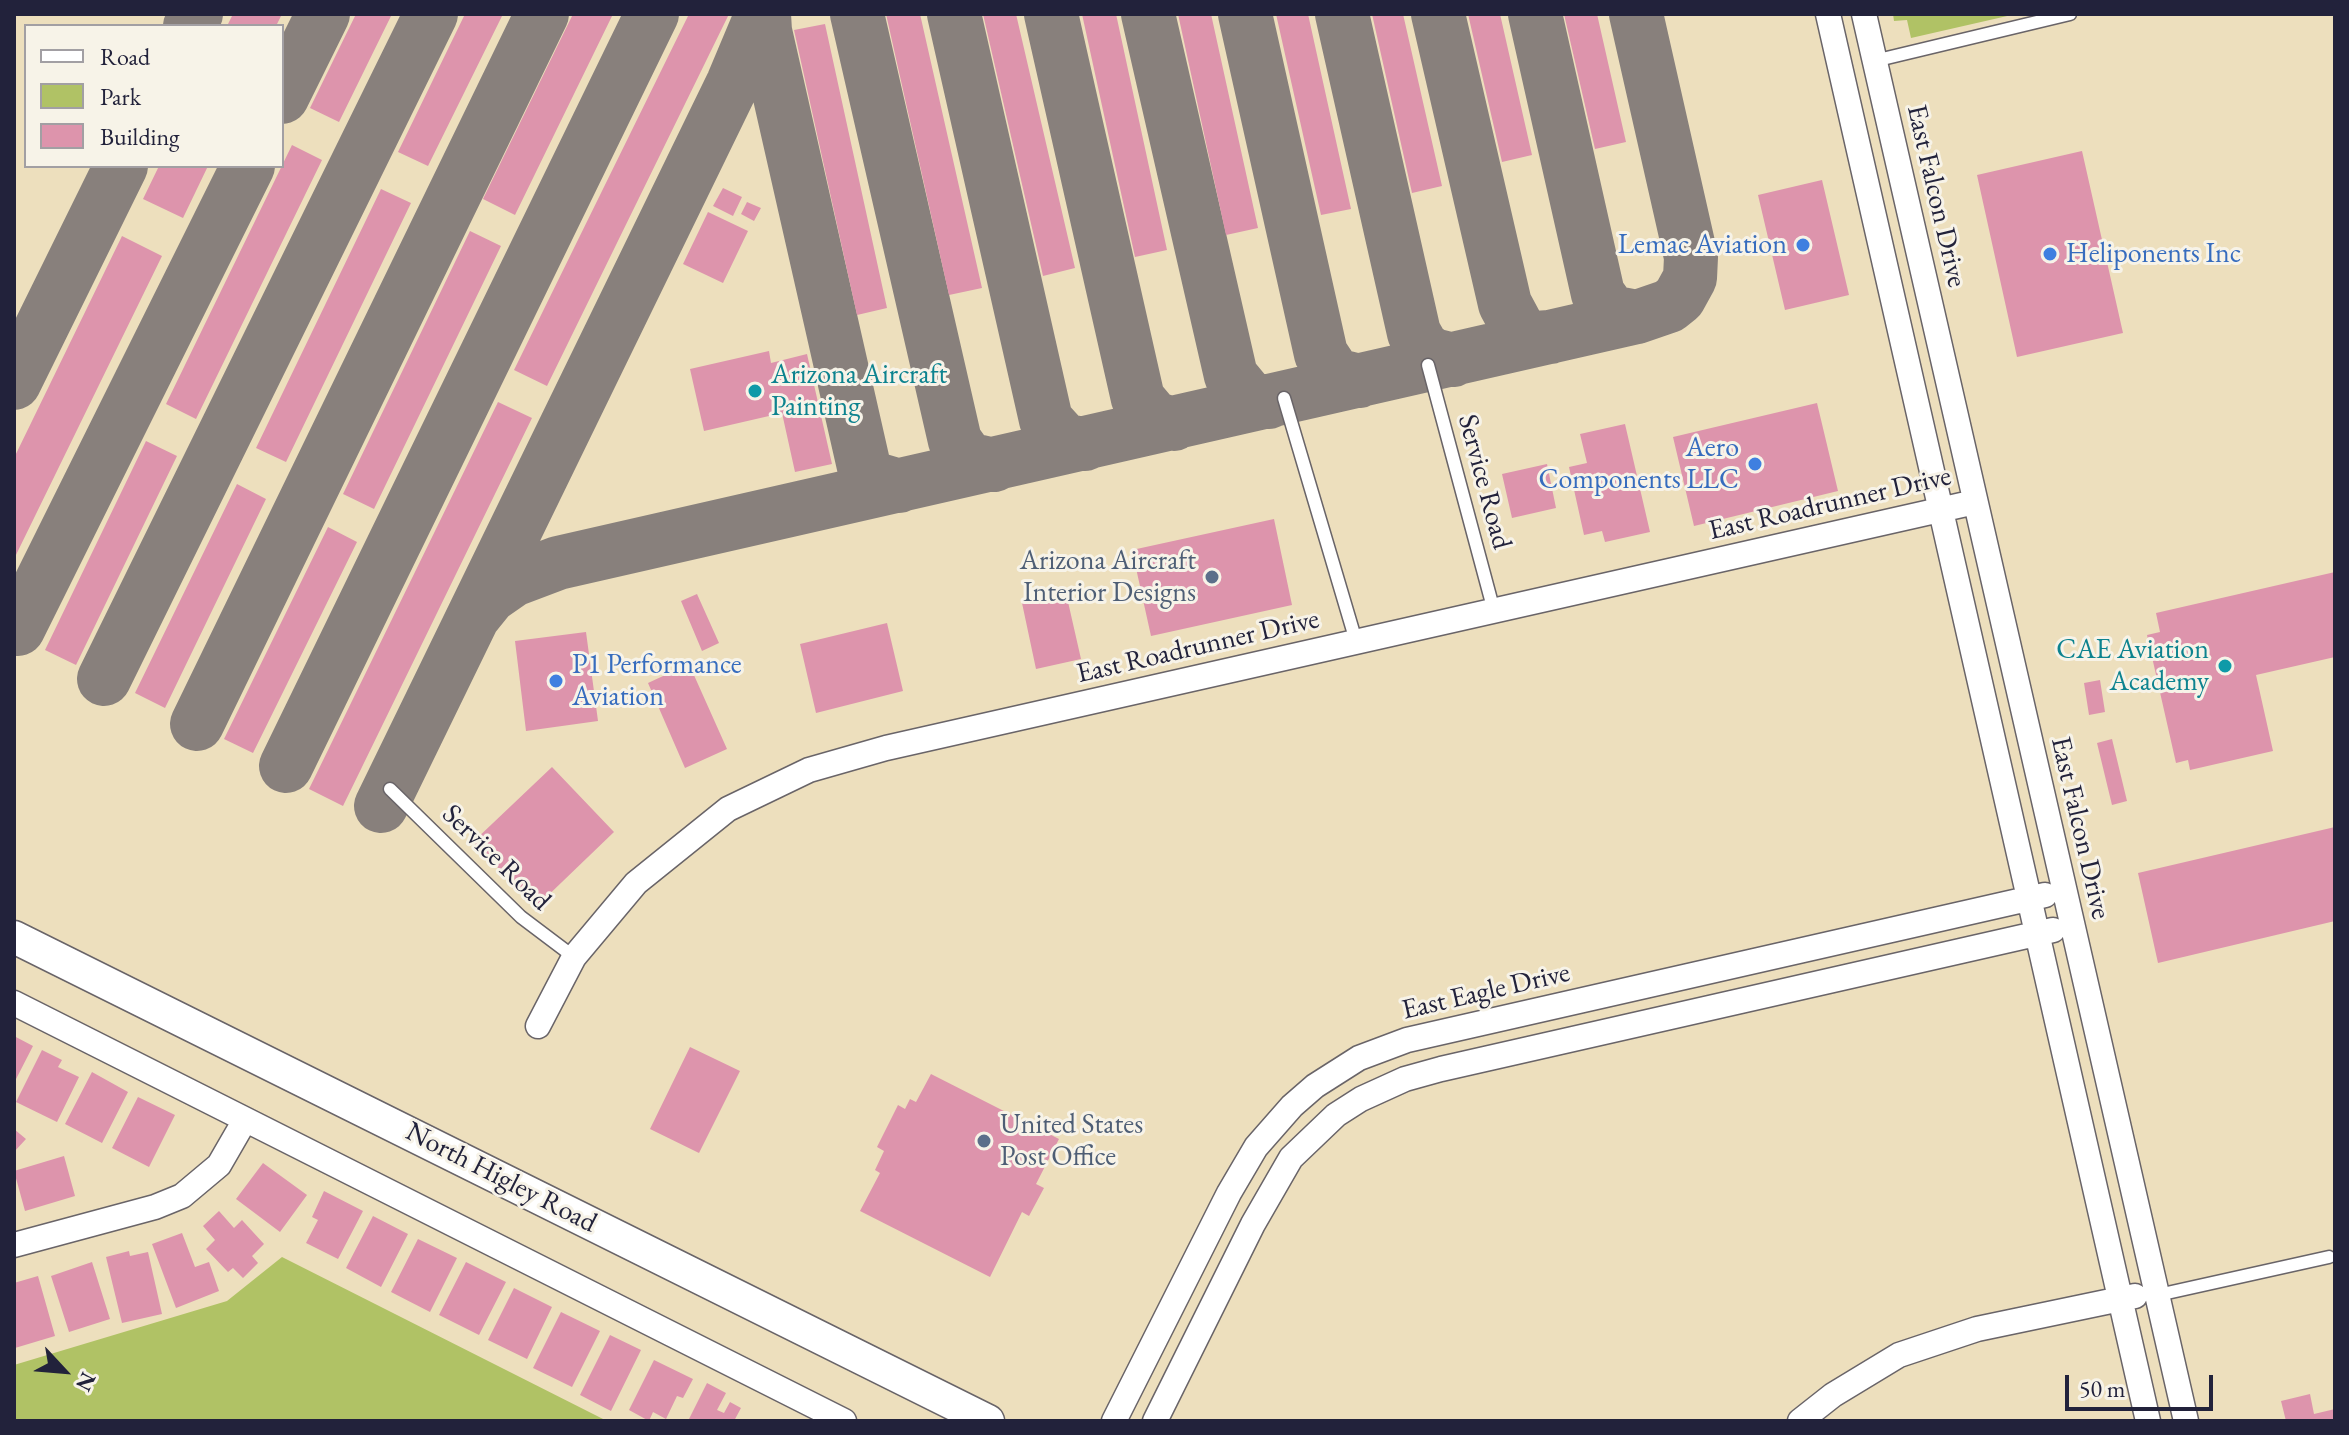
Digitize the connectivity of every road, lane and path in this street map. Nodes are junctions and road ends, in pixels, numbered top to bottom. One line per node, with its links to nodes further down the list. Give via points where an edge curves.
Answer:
1 (1828, 14): 8 (street)
2 (1864, 14): 4 (street, East Falcon Drive)
3 (2070, 14): 4 (lane)
4 (1874, 61): 7 (street, East Falcon Drive)
5 (1428, 365): 9 (lane, Service Road)
6 (1284, 398): 10 (lane)
7 (1975, 502): 8 (street, East Roadrunner Drive); 12 (street, East Falcon Drive)
8 (1941, 510): 9 (street, East Roadrunner Drive); 13 (street)
9 (1494, 611): 10 (street, East Roadrunner Drive)
10 (1356, 641): 17 (street, East Roadrunner Drive, via 809,770 728,809 693,834 620,898)
11 (390, 789): 17 (lane, Service Road, via 521,917)
12 (2063, 891): 13 (street, East Eagle Drive); 14 (street, East Falcon Drive)
13 (2029, 899): 15 (street); 18 (street, East Eagle Drive)
14 (2071, 926): 15 (street); 25 (street, East Falcon Drive)
15 (2037, 934): 20 (street); 26 (street)
16 (14, 937): 28 (main road, North Higley Road)
17 (574, 957): 21 (street, East Roadrunner Drive)
18 (1703, 973): 20 (street); 29 (street, East Eagle Drive, via 1407,1040 1359,1058 1315,1086 1270,1129 1242,1169)
19 (14, 1003): 22 (street)
20 (1711, 1008): 30 (street, via 1405,1079 1336,1115 1291,1158 1272,1188)
21 (538, 1026)
22 (245, 1120): 23 (street, via 219,1165 182,1196); 27 (street)
23 (14, 1245)
24 (2329, 1257): 25 (lane)
25 (2158, 1295): 26 (street); 33 (street, East Falcon Drive)
26 (2121, 1297): 31 (street, via 1977,1329 1899,1355); 32 (street)
27 (844, 1421)
28 (988, 1421)
29 (1114, 1421)
30 (1155, 1421)
31 (1800, 1421)
32 (2148, 1421)
33 (2186, 1421)

